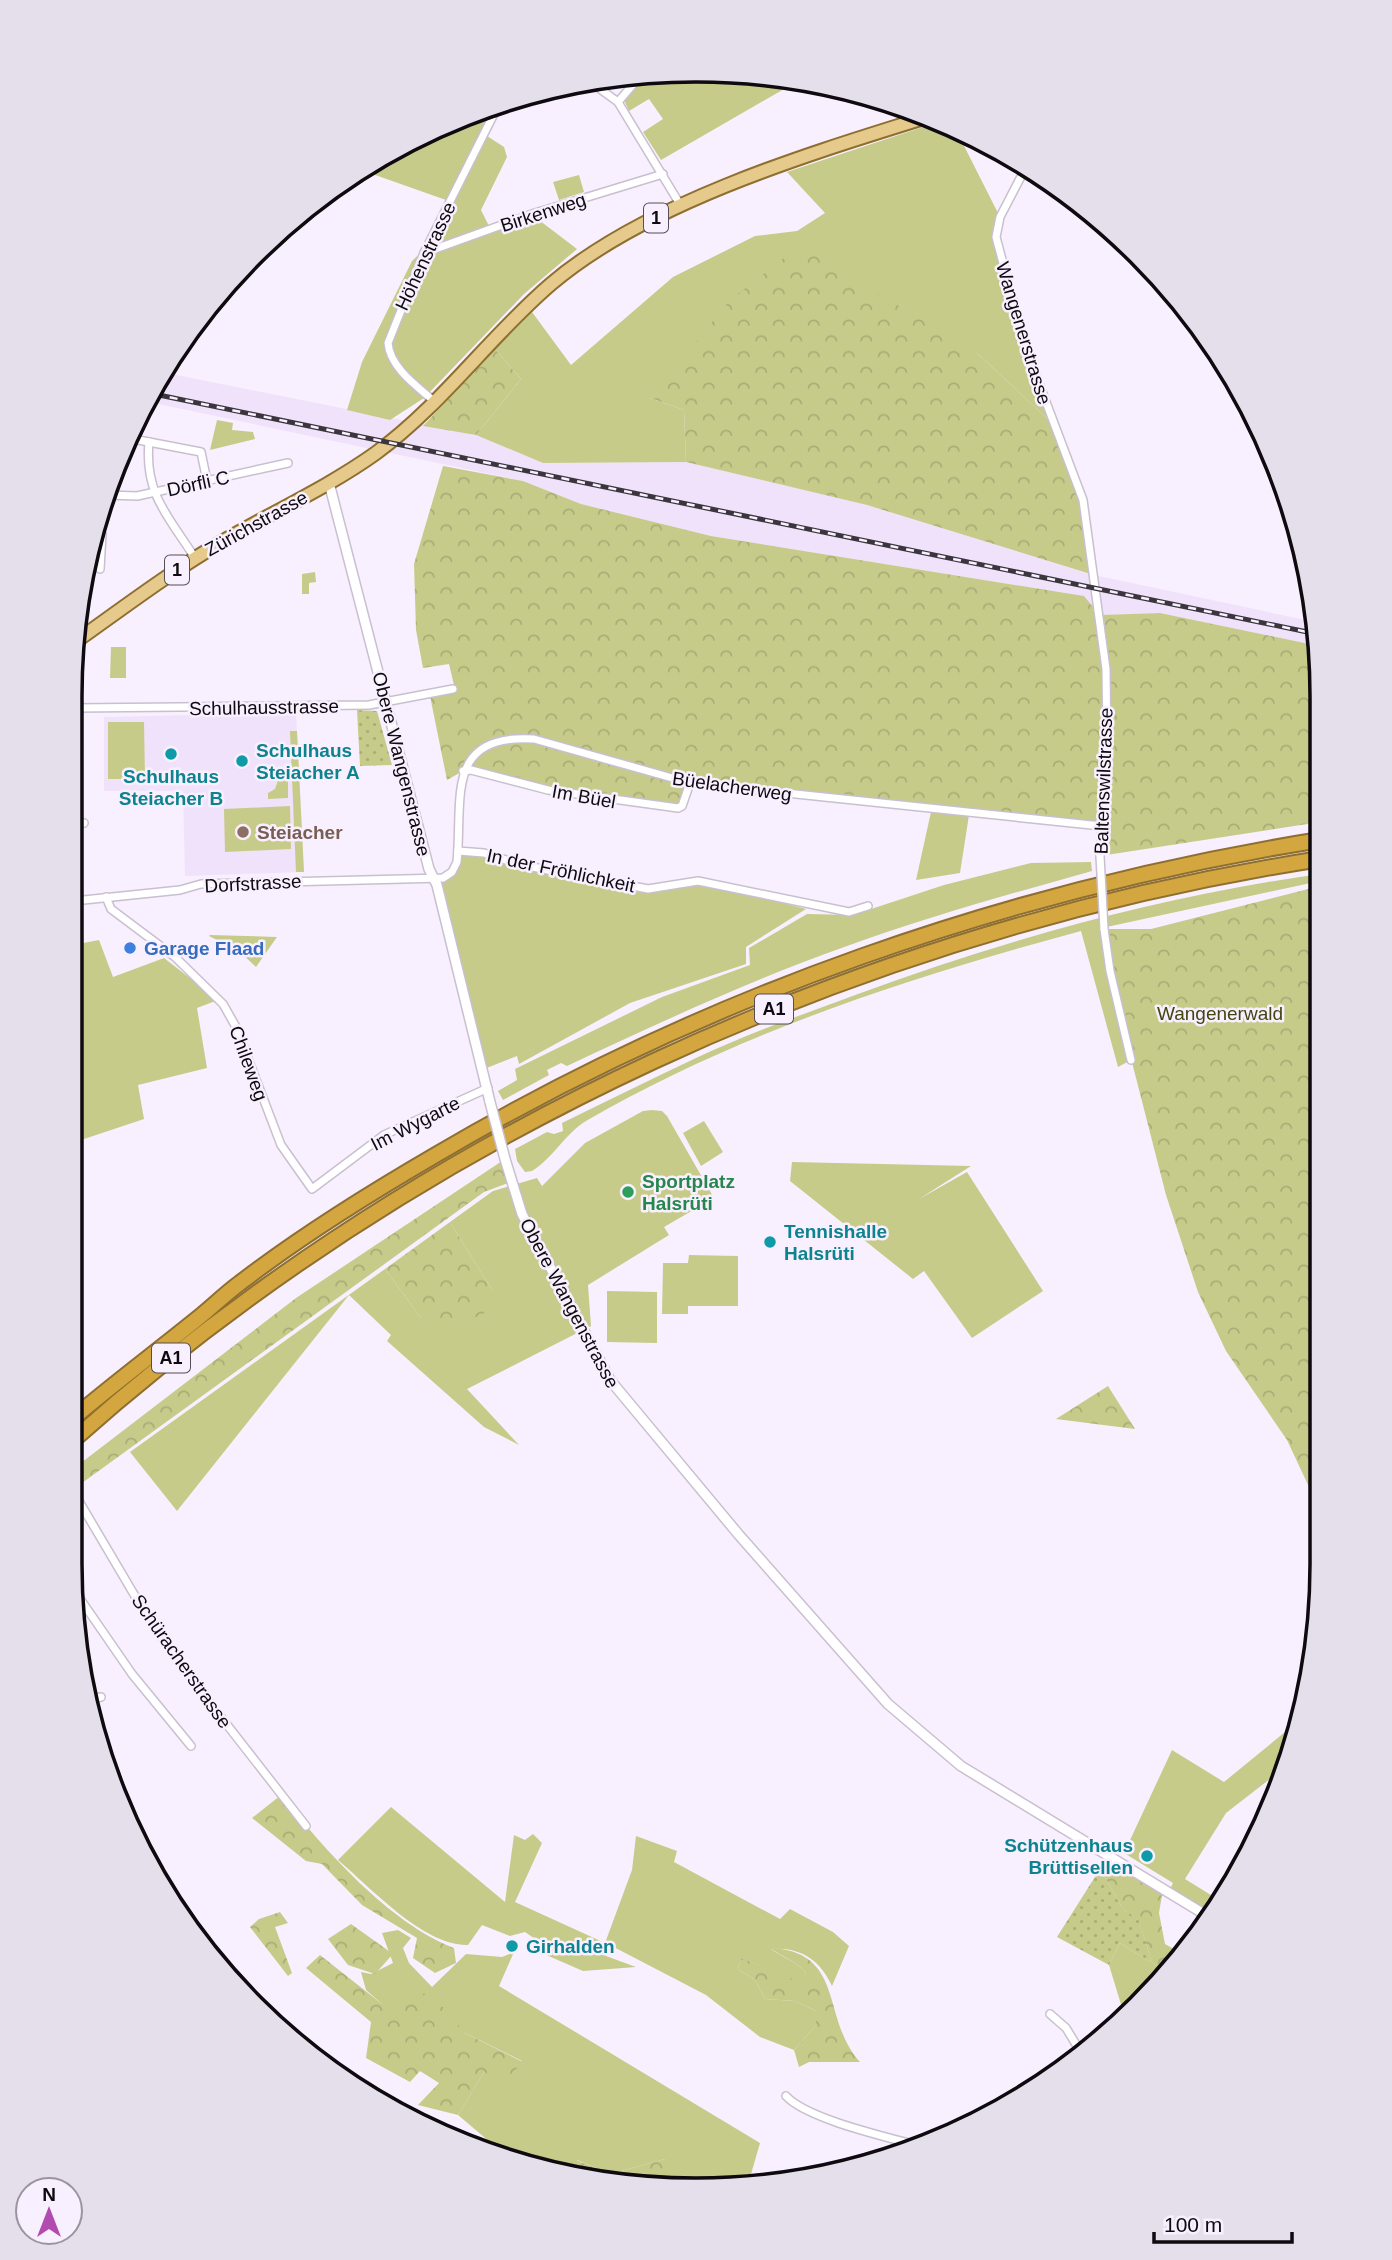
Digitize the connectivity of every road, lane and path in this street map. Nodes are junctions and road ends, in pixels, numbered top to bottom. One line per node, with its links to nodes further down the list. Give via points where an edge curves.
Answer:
1 (632, 86): 3 (street)
2 (602, 90): 3 (street)
3 (618, 102): 6 (street)
4 (492, 118): 9 (street, Höhenstrasse)
5 (912, 122): 8 (main road, 1)
6 (663, 174): 8 (street); 9 (street, Birkenweg)
7 (1021, 176): 18 (street, Wangenerstrasse, via 1000,217 997,245 1026,349)
8 (681, 206): 10 (main road, 1, via 619,236 563,274)
9 (424, 253): 10 (street, Höhenstrasse, via 388,343 397,365)
10 (435, 402): 15 (main road, Zürichstrasse / 1, via 378,452)
11 (139, 440): 12 (street)
12 (149, 442): 14 (street, via 201,452); 16 (street, via 146,469)
13 (288, 463): 14 (street, Dörfli C)
14 (207, 481): 16 (street, Dörfli C)
15 (329, 483): 20 (main road, Zürichstrasse / 1); 24 (street, Obere Wangenstrasse)
16 (154, 493): 17 (street, Dörfli C); 20 (street)
17 (116, 497)
18 (1083, 500): 28 (street, Baltenswilstrasse, via 1106,669 1107,749)
19 (101, 544): 21 (street)
20 (195, 558): 22 (main road, Zürichstrasse / 1)
21 (100, 569)
22 (86, 634)
23 (453, 689): 24 (street, Schulhausstrasse)
24 (387, 703): 25 (street, Schulhausstrasse); 32 (street, Obere Wangenstrasse)
25 (82, 708)
26 (463, 771): 27 (street, Büelacherweg, via 488,743 516,737); 27 (street, Im Büel, via 548,790 678,808); 30 (street)
27 (690, 783): 28 (street, Büelacherweg)
28 (1101, 826): 36 (street, Baltenswilstrasse, bridge, via 1104,929)
29 (1310, 842): 39 (highway, A1, via 1179,866 1031,902 886,947 745,1001 596,1068 472,1134 364,1199)
30 (458, 851): 32 (street, via 452,872); 35 (street, In der Fröhlichkeit, via 648,889 698,881 849,912)
31 (1310, 861): 42 (highway, A1, via 1159,889 988,934 822,990 659,1059 482,1150 332,1242 209,1329)
32 (433, 878): 33 (street, Dorfstrasse, via 201,884); 37 (street, Obere Wangenstrasse)
33 (106, 897): 34 (street, Dorfstrasse); 38 (street, Chileweg, via 111,909 175,957 223,1004 281,1145)
34 (82, 900)
35 (868, 906)
36 (1131, 1060)
37 (488, 1088): 38 (street, Im Wygarte, via 384,1135); 47 (street, Obere Wangenstrasse, bridge, via 522,1214 610,1380 713,1505 888,1704 926,1739 977,1777)
38 (312, 1189)
39 (238, 1284): 40 (highway, via 193,1312); 41 (highway, A1)
40 (82, 1398)
41 (82, 1411)
42 (82, 1433)
43 (82, 1506): 46 (street, Schüracherstrasse, via 185,1671)
44 (84, 1605): 45 (street, via 132,1674)
45 (191, 1746)
46 (306, 1826)
47 (1201, 1912)
48 (1050, 2014): 49 (street)
49 (1077, 2045)
50 (786, 2096): 51 (street, via 795,2105)
51 (904, 2141)

